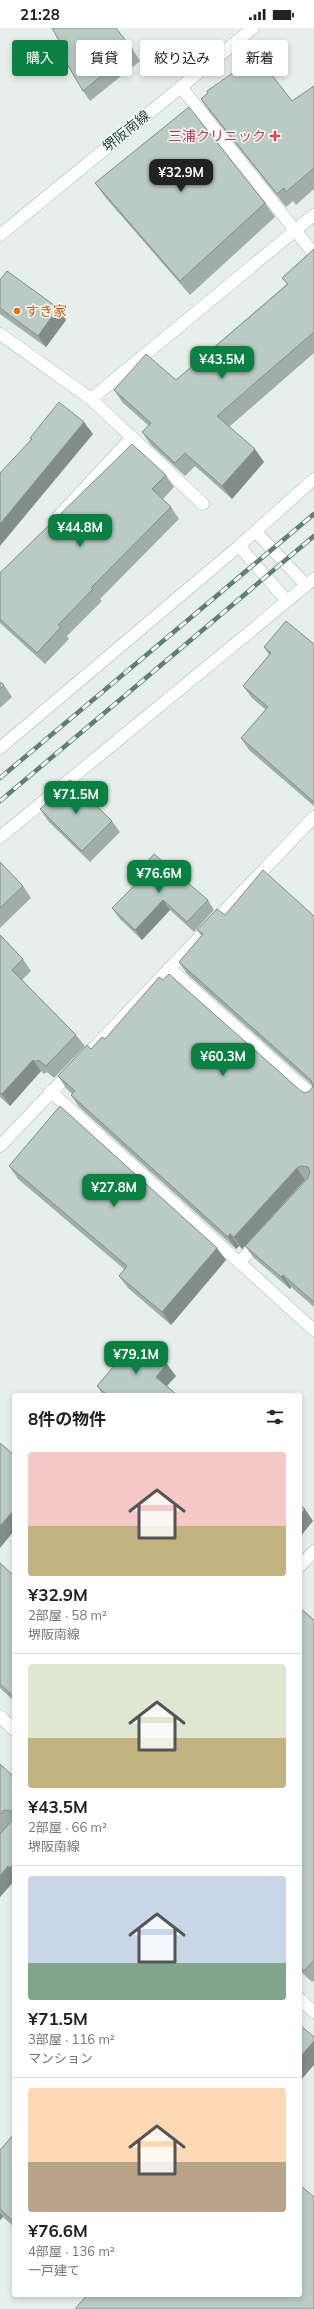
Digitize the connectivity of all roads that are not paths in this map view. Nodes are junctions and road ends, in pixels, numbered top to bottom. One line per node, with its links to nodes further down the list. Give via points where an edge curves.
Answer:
1 (253, 28): 2 (street, 堺阪南線)
2 (181, 87): 4 (street); 5 (street, 堺阪南線)
3 (314, 215): 4 (street)
4 (295, 231): 6 (street); 8 (street)
5 (0, 235)
6 (314, 254)
7 (0, 334): 8 (street)
8 (91, 399): 9 (street)
9 (132, 436): 11 (street); 12 (street)
10 (314, 479): 13 (street)
11 (203, 504)
12 (53, 523)
13 (256, 532): 14 (street); 15 (street)
14 (239, 546): 16 (street); 17 (street)
15 (310, 582): 16 (street)
16 (287, 601): 19 (street)
17 (0, 748)
18 (314, 817): 20 (street)
19 (0, 837)
20 (168, 968): 21 (street); 22 (street)
21 (50, 1091): 23 (street); 26 (street)
22 (314, 1097)
23 (4, 1132): 24 (street)
24 (0, 1146)
25 (270, 1229): 26 (street)
26 (239, 1262): 27 (street)
27 (314, 1330)
28 (314, 1551): 29 (street)
29 (302, 1564)
30 (0, 1716): 31 (street)
31 (12, 1728)
32 (302, 2001): 33 (street)
33 (314, 2012)

